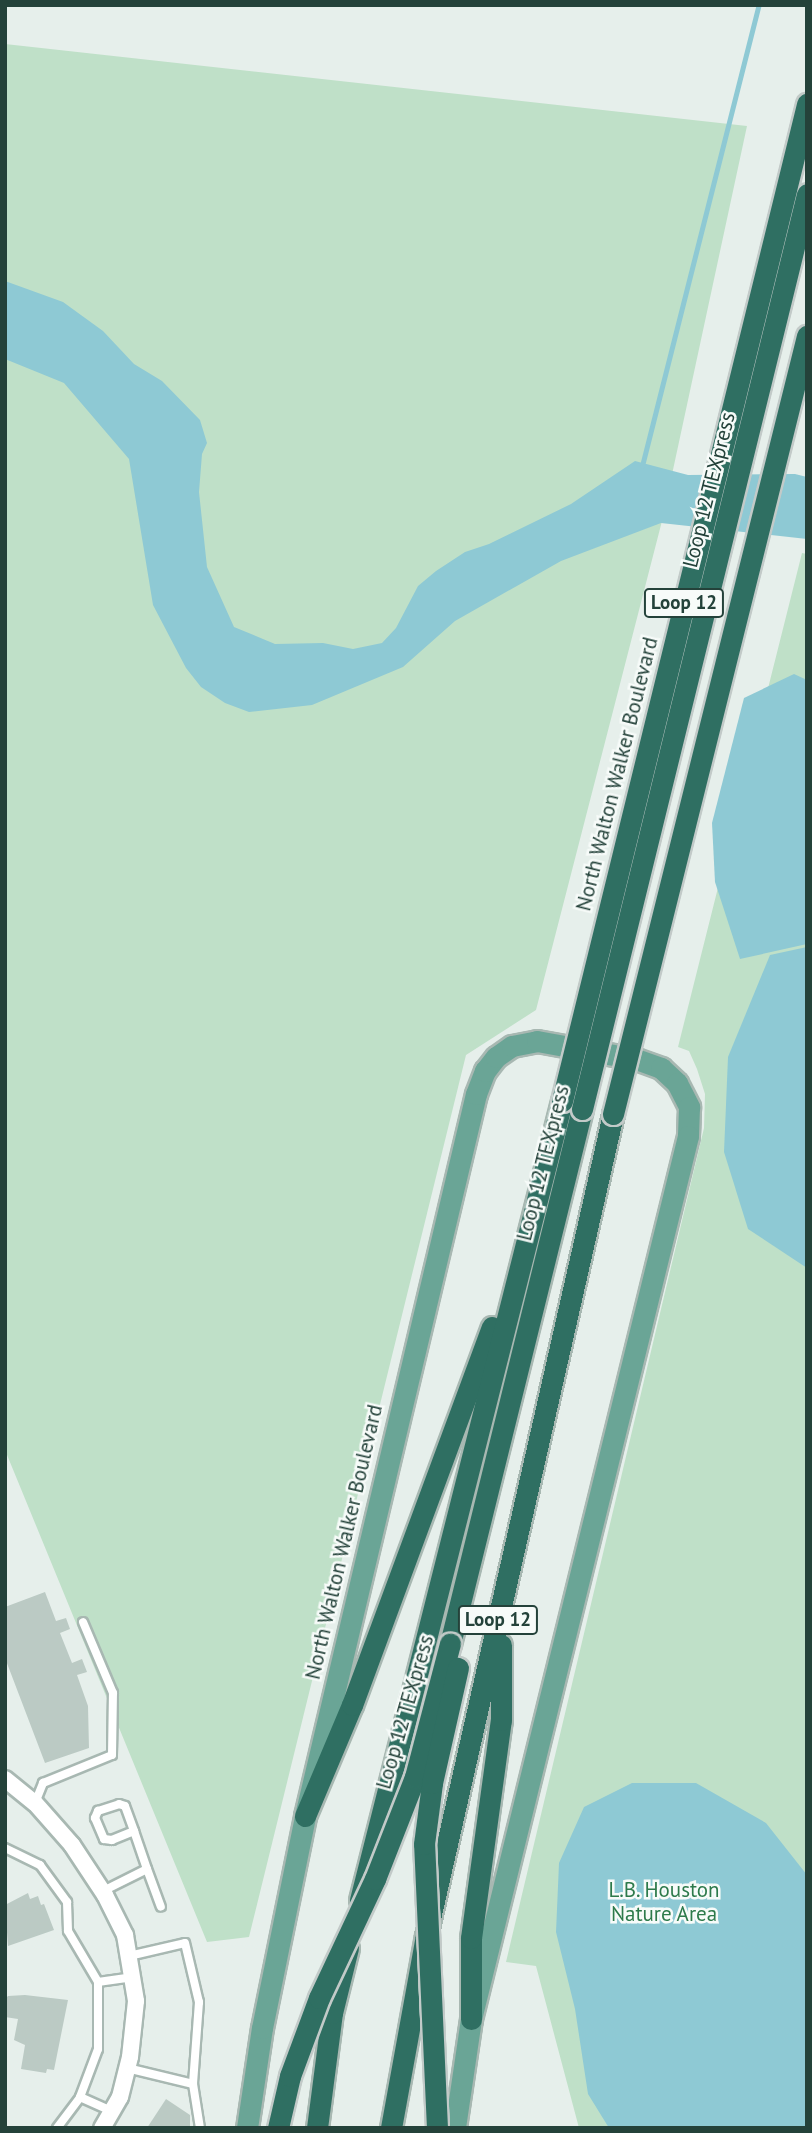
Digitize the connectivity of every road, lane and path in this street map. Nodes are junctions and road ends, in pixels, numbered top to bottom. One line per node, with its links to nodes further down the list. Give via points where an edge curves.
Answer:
1 (807, 104): 5 (highway, North Walton Walker Boulevard / Loop 12, bridge)
2 (807, 194): 5 (highway, Loop 12 TEXpress, bridge)
3 (807, 248): 5 (highway, Loop 12 TEXpress)
4 (807, 335): 5 (highway, North Walton Walker Boulevard / Loop 12, bridge)
5 (588, 1109): 6 (highway, North Walton Walker Boulevard / Loop 12); 7 (highway, North Walton Walker Boulevard / Loop 12); 9 (highway, Loop 12 TEXpress)
6 (527, 1234): 12 (highway, via 352,1705); 31 (highway, North Walton Walker Boulevard / Loop 12, via 332,2013)
7 (501, 1606): 21 (highway, via 501,1720 471,1938); 32 (highway, North Walton Walker Boulevard / Loop 12, via 426,1936)
8 (83, 1622): 11 (lane, via 113,1693 112,1755 43,1783)
9 (456, 1646): 30 (highway, Loop 12 TEXpress, bridge, via 415,1777 318,1998 290,2076); 33 (highway, Loop 12 TEXpress, bridge, via 424,1844)
10 (5, 1779): 11 (street)
11 (35, 1803): 16 (street, via 72,1845)
12 (305, 1816): 21 (main road, North Walton Walker Boulevard, via 485,1071 512,1046 537,1041 661,1068 677,1083 689,1107 688,1136); 29 (main road, North Walton Walker Boulevard, via 262,2028)
13 (134, 1831): 13 (lane, via 125,1806 98,1811 95,1818 104,1839); 15 (lane)
14 (5, 1848): 20 (lane, via 40,1865 67,1902 68,1931)
15 (147, 1869): 16 (lane); 17 (lane)
16 (103, 1891): 18 (street, via 125,1935)
17 (161, 1907)
18 (129, 1956): 19 (street); 23 (lane, via 185,1943 199,2002)
19 (132, 1977): 20 (lane); 22 (street, via 136,2001)
20 (98, 1982): 24 (lane, via 98,2049)
21 (471, 2019): 34 (main road, North Walton Walker Boulevard)
22 (127, 2068): 23 (lane); 25 (street, via 120,2097)
23 (193, 2084): 28 (lane)
24 (80, 2097): 25 (lane); 26 (lane)
25 (111, 2111): 27 (street)
26 (57, 2128)
27 (102, 2128)
28 (200, 2128)
29 (247, 2128)
30 (278, 2128)
31 (317, 2128)
32 (391, 2128)
33 (437, 2128)
34 (455, 2128)

